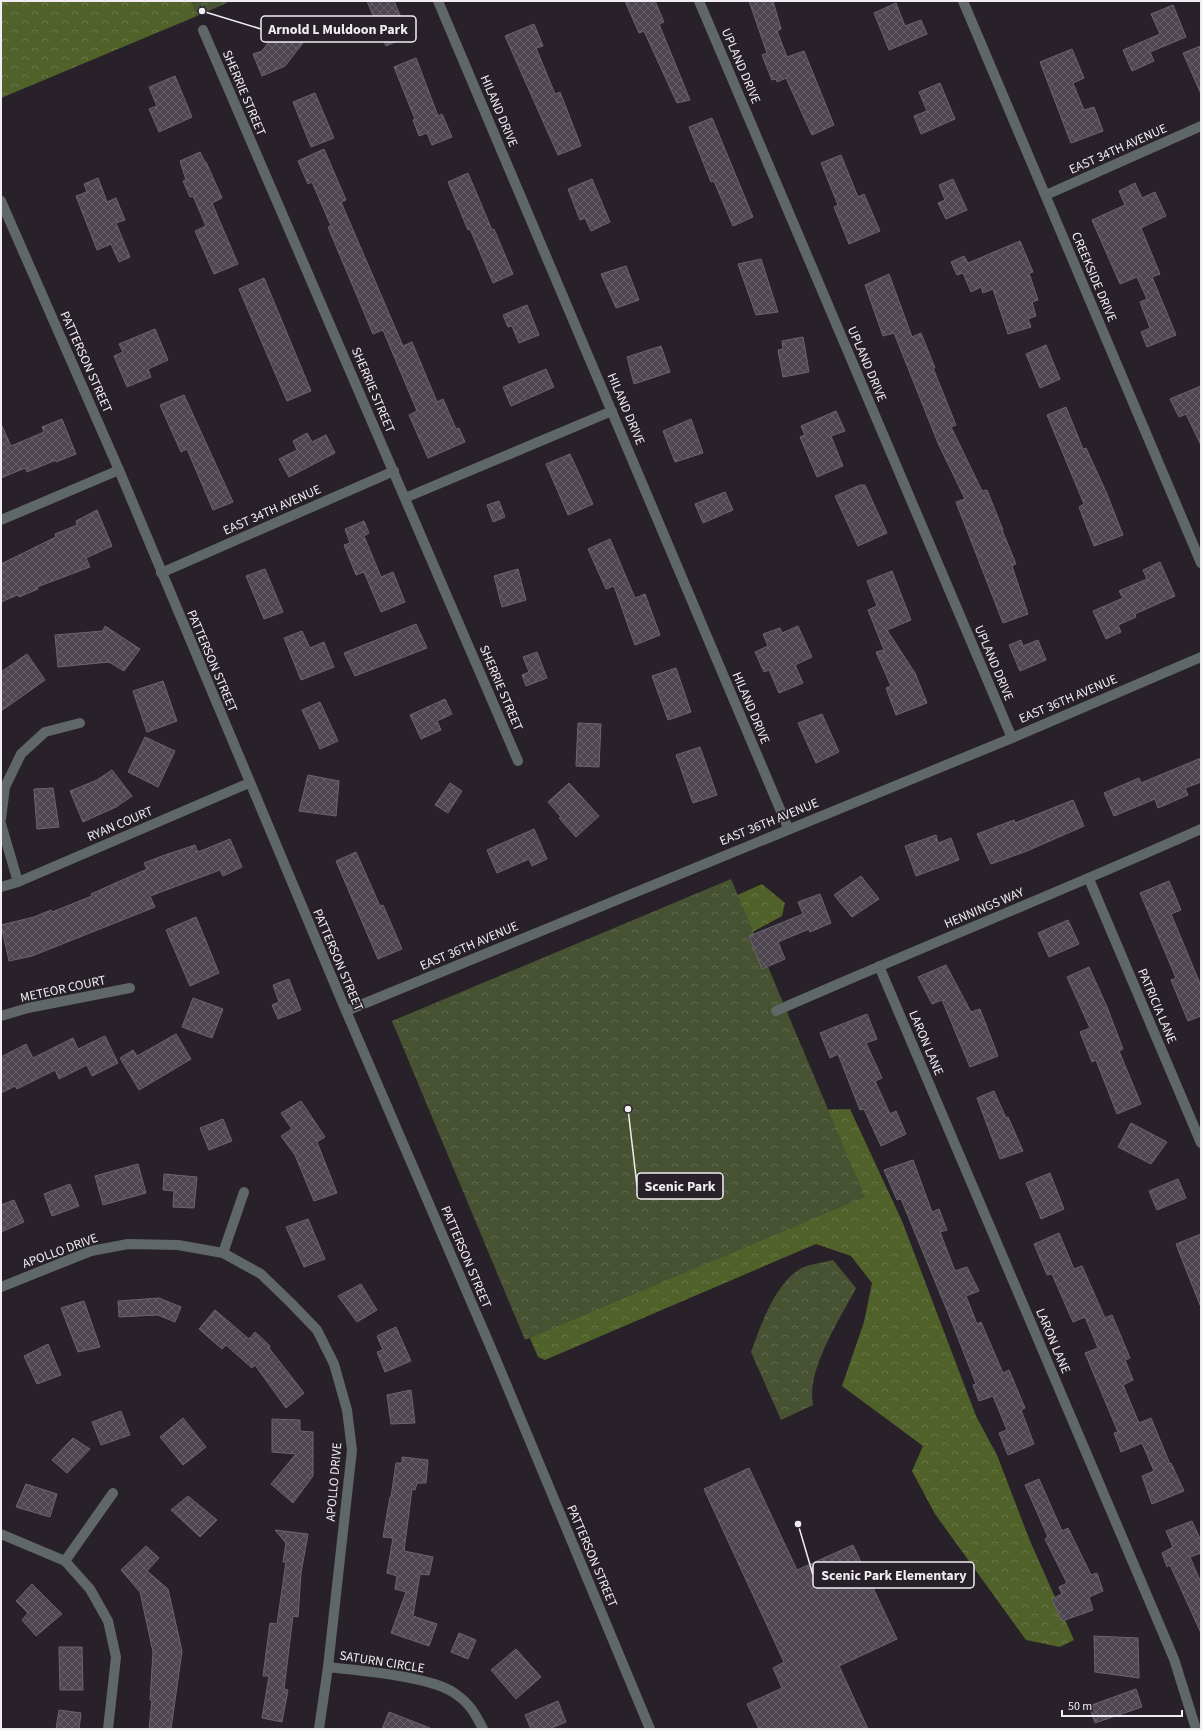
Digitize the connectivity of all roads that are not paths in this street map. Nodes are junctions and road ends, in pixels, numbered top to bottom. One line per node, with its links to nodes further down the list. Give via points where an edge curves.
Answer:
1 (438, 1): 8 (street, HILAND DRIVE)
2 (699, 1): 17 (street, UPLAND DRIVE)
3 (963, 1): 6 (street, CREEKSIDE DRIVE)
4 (203, 30): 10 (street, SHERRIE STREET)
5 (1201, 126): 6 (street, EAST 34TH AVENUE)
6 (1046, 195): 13 (street, CREEKSIDE DRIVE)
7 (1, 201): 9 (street, PATTERSON STREET)
8 (612, 411): 11 (street); 22 (street, HILAND DRIVE)
9 (119, 470): 12 (street); 14 (street, PATTERSON STREET)
10 (394, 471): 11 (street, SHERRIE STREET); 14 (street, EAST 34TH AVENUE)
11 (404, 498): 18 (street, SHERRIE STREET)
12 (1, 520)
13 (1201, 563)
14 (161, 573): 19 (street, PATTERSON STREET)
15 (1201, 657): 17 (street, EAST 36TH AVENUE)
16 (80, 723): 20 (street, via 45,732 21,754 5,787)
17 (1012, 738): 22 (street, EAST 36TH AVENUE)
18 (518, 761)
19 (249, 783): 25 (street, RYAN COURT); 29 (street, PATTERSON STREET)
20 (1, 819)
21 (1, 824): 25 (street)
22 (788, 828): 29 (street, EAST 36TH AVENUE)
23 (1201, 829): 24 (street, HENNINGS WAY)
24 (1090, 879): 27 (street, HENNINGS WAY); 32 (street, PATRICIA LANE)
25 (18, 882): 26 (street, RYAN COURT)
26 (1, 887)
27 (880, 966): 30 (street, HENNINGS WAY); 44 (street, LARON LANE, via 1174,1659)
28 (130, 988): 31 (street, METEOR COURT, via 28,1008)
29 (346, 1011): 43 (street, PATTERSON STREET, via 494,1355)
30 (776, 1011)
31 (1, 1016)
32 (1201, 1143)
33 (244, 1192): 34 (street)
34 (223, 1253): 35 (street, APOLLO DRIVE, via 178,1245 128,1244 91,1251); 39 (street, APOLLO DRIVE, via 261,1274 317,1330 334,1364 347,1410 352,1450)
35 (1, 1287)
36 (113, 1494): 38 (street)
37 (1, 1534): 38 (street)
38 (65, 1561): 40 (street, via 90,1589 108,1621 116,1657)
39 (328, 1667): 41 (street, APOLLO DRIVE); 42 (street, SATURN CIRCLE, via 424,1680 456,1693 472,1708)
40 (108, 1729)
41 (319, 1729)
42 (483, 1729)
43 (650, 1729)
44 (1196, 1729)

